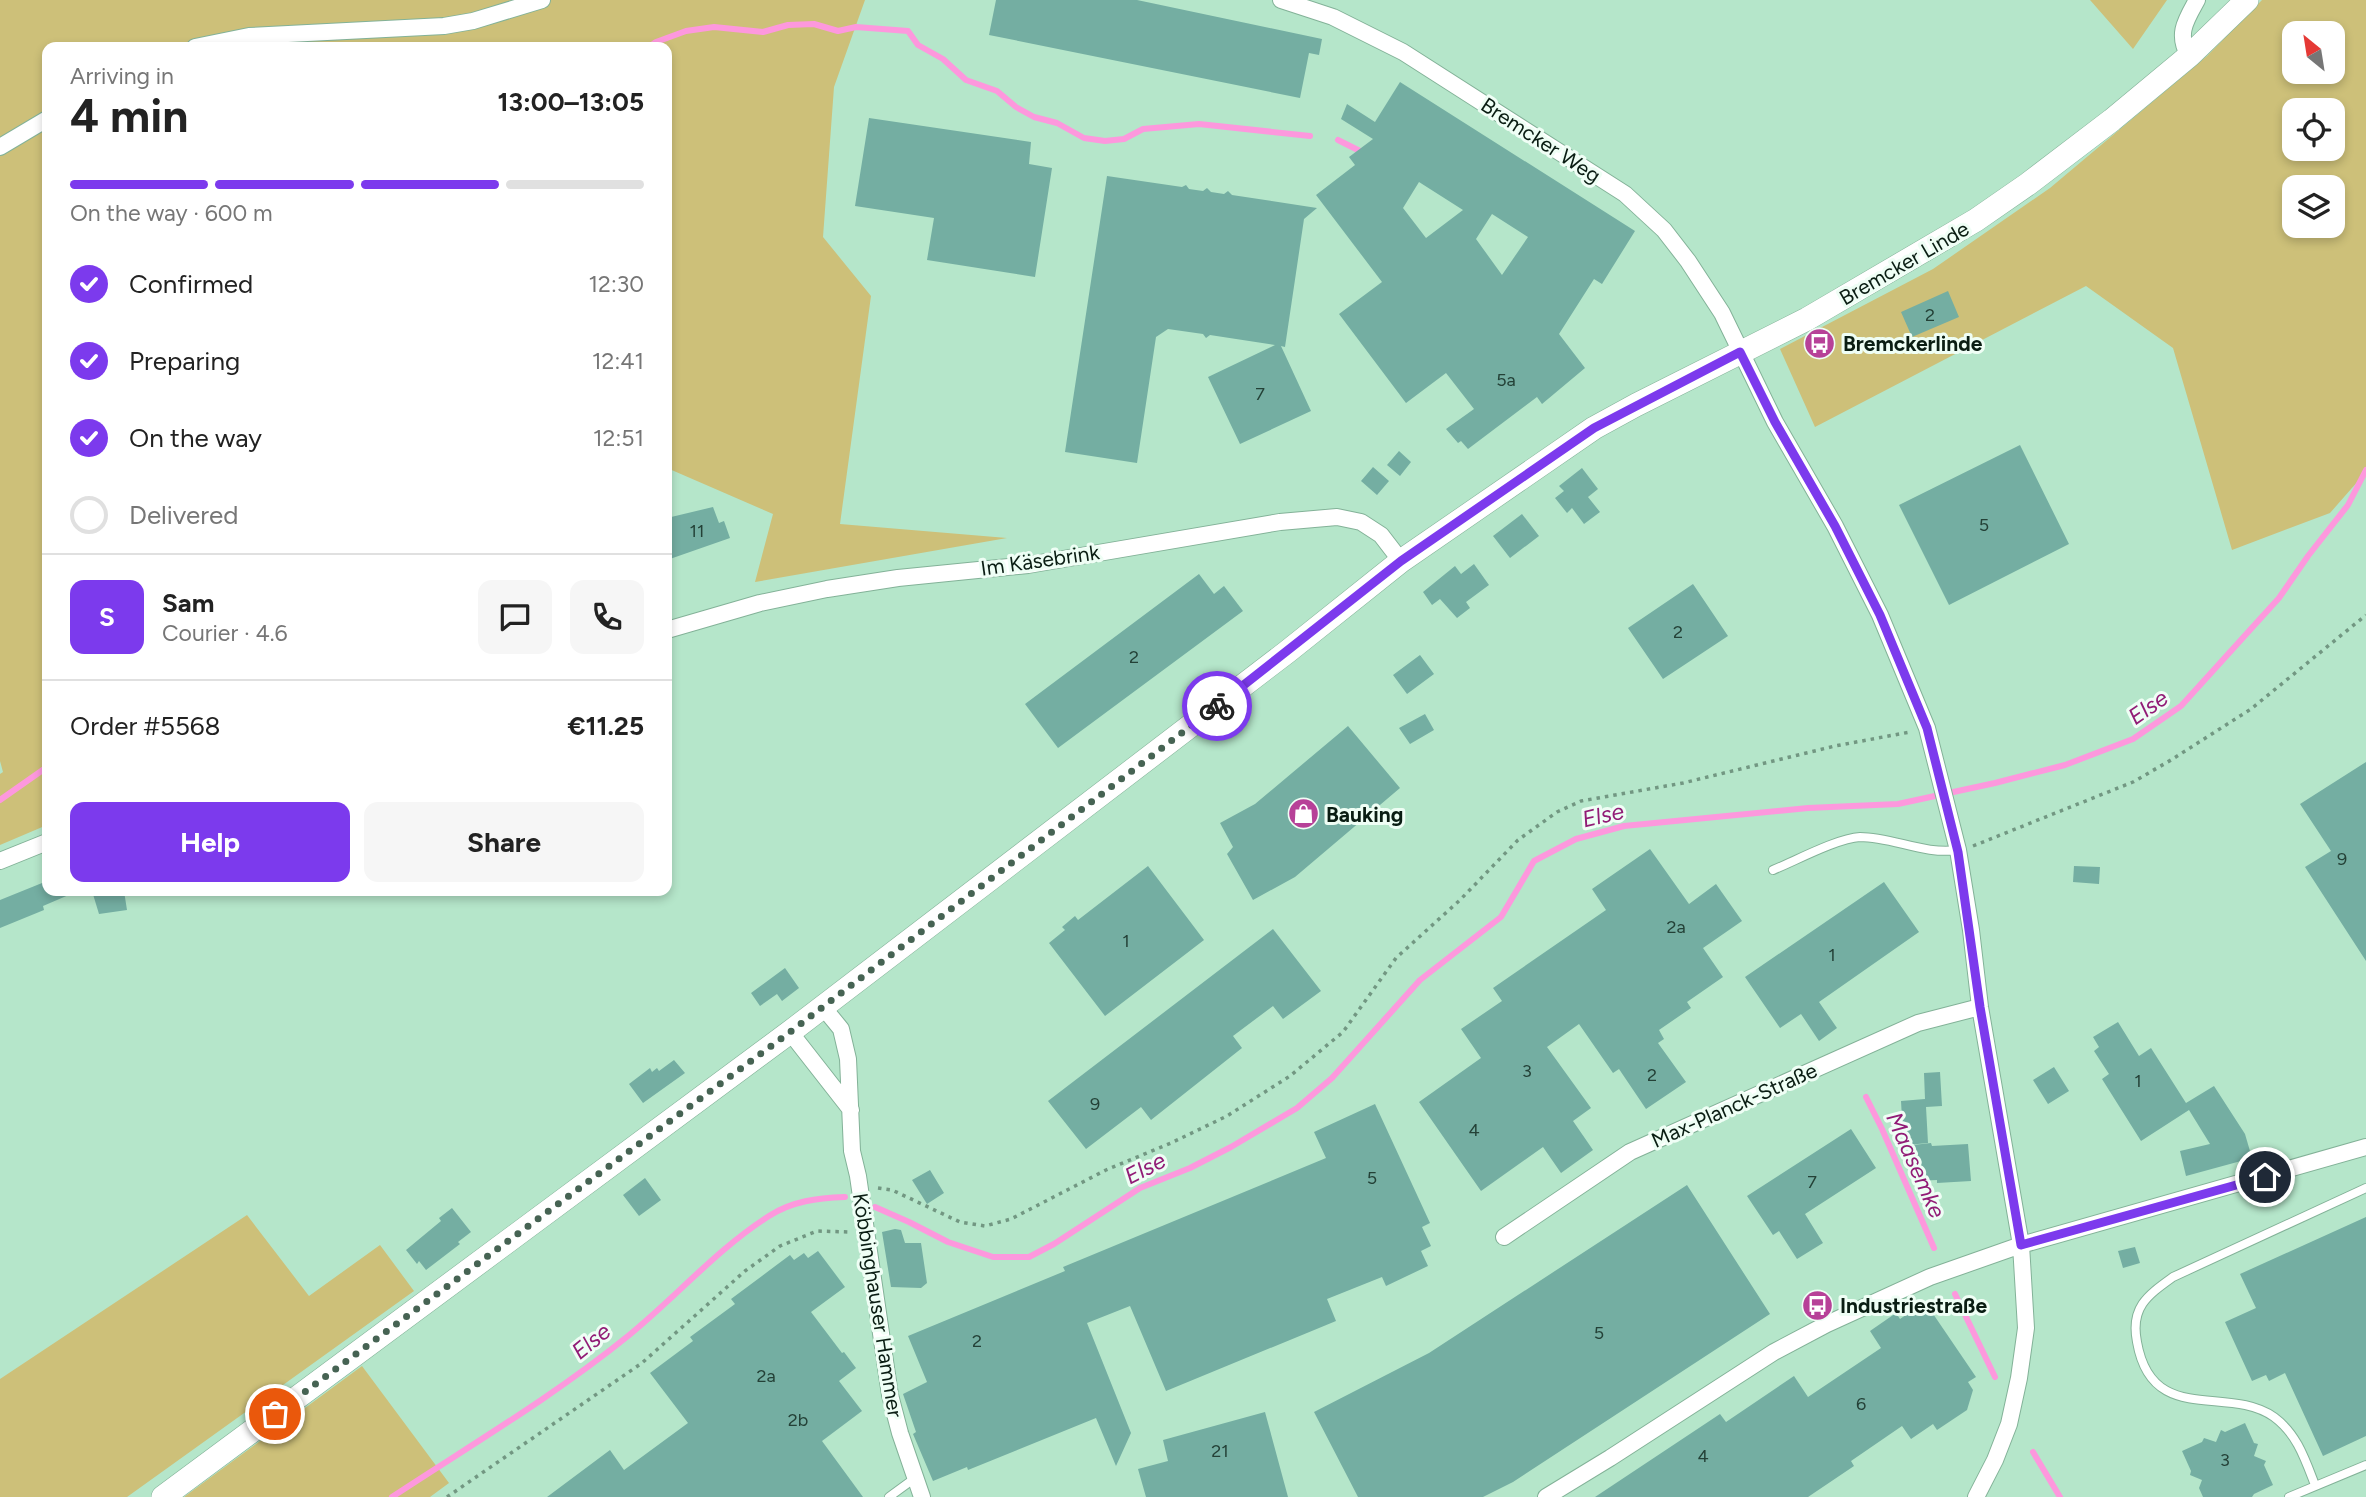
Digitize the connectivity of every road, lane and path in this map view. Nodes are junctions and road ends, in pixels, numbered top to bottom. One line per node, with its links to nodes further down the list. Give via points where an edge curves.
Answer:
1 (542, 0): 5 (street, via 444,26 249,36)
2 (1281, 0): 9 (street, Bremcker Weg, via 1374,36 1625,194 1664,230 1688,261 1722,313)
3 (2197, 0): 6 (street, via 2183,25 2183,46)
4 (2247, 0): 6 (main road, Bremcker Linde)
5 (220, 42)
6 (2189, 56): 9 (main road, Bremcker Linde, via 2091,136 1976,220)
7 (42, 122): 8 (street)
8 (0, 146)
9 (1740, 352): 10 (main road, Bremcker Linde, via 1594,428); 15 (street, Bremcker Weg, via 1880,615 1927,728)
10 (1401, 561): 12 (street, Im Käsebrink, via 1381,535 1361,522 1337,517 1280,522 1028,565 827,589); 18 (main road, Bremcker Linde)
11 (2366, 615): 15 (path, via 2250,709 2133,782)
12 (672, 629)
13 (1894, 736): 24 (path, via 1581,801 1557,812 1518,839 1396,958 1343,1032 1290,1076 1227,1116 1011,1219 985,1226 960,1222 892,1190)
14 (42, 844): 16 (street)
15 (1958, 851): 17 (lane, via 1931,851 1861,837); 19 (street, Bremcker Weg)
16 (0, 861)
17 (1773, 870)
18 (823, 1007): 20 (main road, Bremcker Linde); 21 (street, Köbbinghauser Hammer, via 841,1029)
19 (1980, 1007): 26 (street, Max-Planck-Straße, via 1918,1023 1630,1152); 27 (street, Bremcker Weg)
20 (790, 1032): 21 (street); 31 (main road, Bremcker Linde)
21 (851, 1110): 24 (street, Köbbinghauser Hammer)
22 (2366, 1147): 27 (street)
23 (2366, 1188): 30 (lane, via 2172,1278 2147,1296 2137,1314 2135,1333 2141,1364 2152,1379 2185,1398 2252,1407 2272,1416 2298,1443)
24 (859, 1191): 25 (street, Köbbinghauser Hammer)
25 (866, 1233): 29 (street, Köbbinghauser Hammer, via 890,1395); 32 (path, via 817,1231 779,1246 642,1363)
26 (1504, 1237)
27 (2021, 1245): 35 (street, via 1930,1277 1774,1352); 36 (street, Bremcker Weg, via 2026,1328 2019,1378 2009,1424)
28 (2366, 1465): 30 (lane)
29 (915, 1478): 33 (lane); 34 (street, Köbbinghauser Hammer)
30 (2315, 1485): 37 (lane)
31 (163, 1497)
32 (447, 1497)
33 (888, 1497)
34 (922, 1497)
35 (1546, 1497)
36 (1976, 1497)
37 (2289, 1497)

